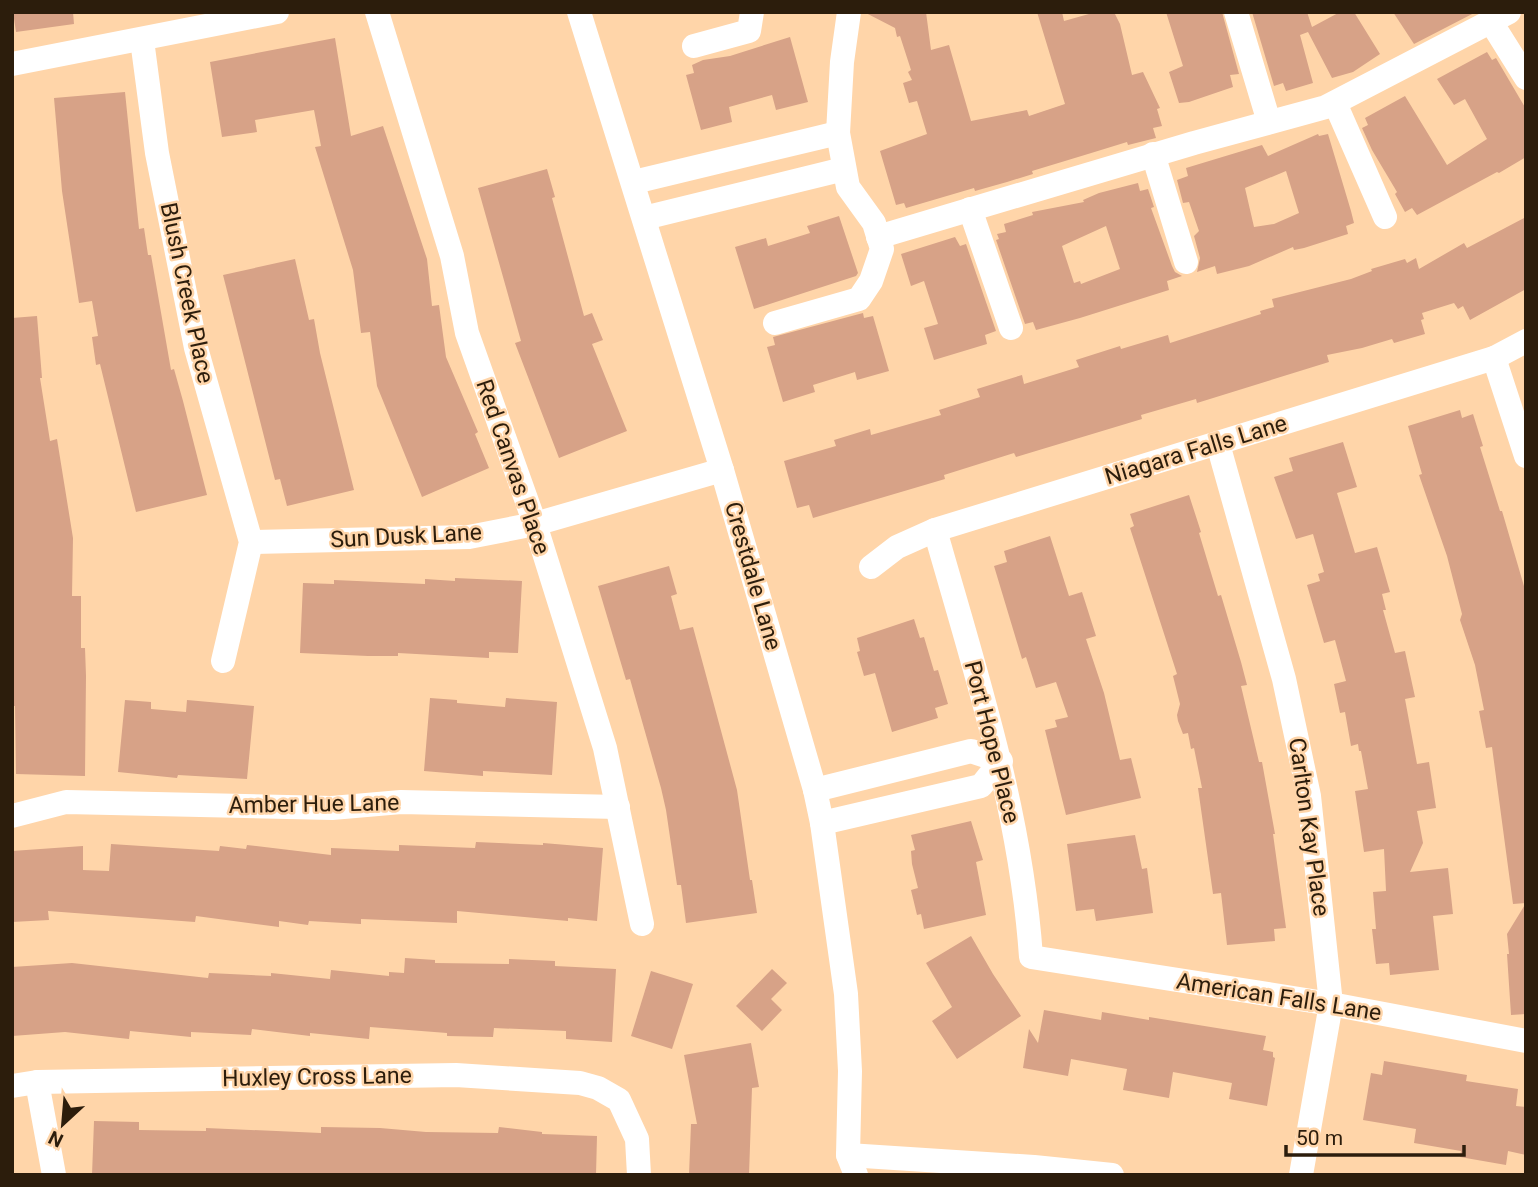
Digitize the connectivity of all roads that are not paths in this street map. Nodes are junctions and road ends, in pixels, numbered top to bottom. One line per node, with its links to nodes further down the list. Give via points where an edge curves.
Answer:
1 (277, 12): 8 (street)
2 (377, 12): 30 (street, Red Canvas Place, via 452,256 467,333)
3 (579, 12): 17 (street, Crestdale Lane)
4 (752, 12): 9 (street, via 749,31)
5 (849, 12): 14 (street)
6 (1236, 12): 13 (street)
7 (1500, 17): 11 (street); 12 (street)
8 (142, 40): 10 (street); 32 (street, Blush Creek Place, via 157,153 196,348)
9 (694, 46)
10 (12, 64)
11 (1526, 78)
12 (1335, 103): 13 (street); 20 (street)
13 (1269, 122): 15 (street)
14 (838, 133): 16 (street); 17 (street)
15 (1153, 154): 18 (street); 22 (street)
16 (844, 169): 19 (street); 21 (street, via 848,187 874,223)
17 (634, 182): 19 (street, Crestdale Lane)
18 (970, 209): 21 (street); 24 (street)
19 (644, 218): 29 (street, Crestdale Lane)
20 (1385, 218)
21 (878, 237): 23 (street, via 882,249 859,299)
22 (1186, 262)
23 (775, 323)
24 (1011, 328)
25 (1526, 341): 26 (street, Niagara Falls Lane)
26 (1494, 358): 27 (street, Niagara Falls Lane); 28 (street)
27 (1218, 444): 31 (street, Niagara Falls Lane); 42 (street, Carlton Kay Place, via 1284,679 1309,796)
28 (1526, 456)
29 (722, 470): 30 (street, Sun Dusk Lane); 36 (street, Crestdale Lane)
30 (535, 524): 32 (street, Sun Dusk Lane, via 468,537); 37 (street, Red Canvas Place)
31 (935, 530): 33 (street, Niagara Falls Lane, via 897,547); 35 (street, Port Hope Place)
32 (251, 542): 34 (street)
33 (871, 567)
34 (223, 661)
35 (1001, 761): 36 (street, via 971,751); 39 (street, via 981,786); 41 (street, Port Hope Place, via 1027,899)
36 (815, 790): 39 (street, Crestdale Lane)
37 (618, 807): 38 (street, Amber Hue Lane, via 401,802 332,808 66,802); 40 (street, Red Canvas Place)
38 (12, 816)
39 (822, 823): 45 (street, Crestdale Lane, via 846,994 850,1071)
40 (642, 923)
41 (1031, 957): 42 (street, American Falls Lane)
42 (1331, 1004): 43 (street, American Falls Lane); 50 (street, Carlton Kay Place)
43 (1526, 1041)
44 (24, 1084): 47 (street); 48 (street, Huxley Cross Lane, via 456,1075 580,1083 619,1100 637,1139)
45 (846, 1168): 46 (street)
46 (1036, 1171): 49 (street)
47 (54, 1175)
48 (639, 1175)
49 (1112, 1175)
50 (1301, 1175)

